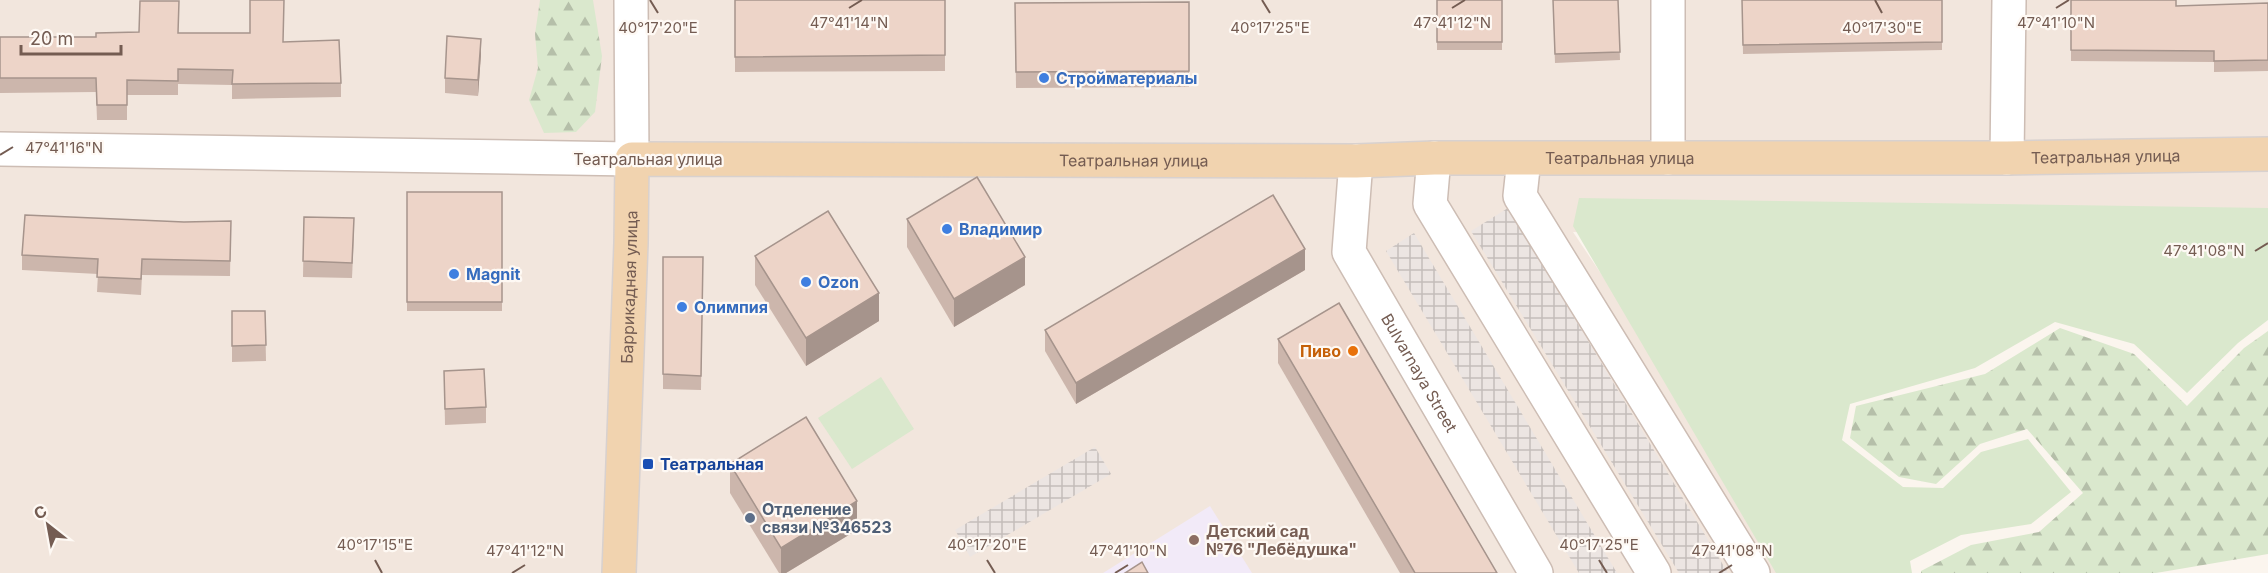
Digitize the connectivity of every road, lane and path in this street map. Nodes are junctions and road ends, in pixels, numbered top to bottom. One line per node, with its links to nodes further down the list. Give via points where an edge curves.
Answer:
1 (631, 0): 9 (street, Баррикадная улица)
2 (1668, 0): 7 (street)
3 (2009, 0): 8 (street)
4 (0, 149): 9 (street, Театральная улица)
5 (2268, 154): 8 (main road, Театральная улица)
6 (1434, 158): 10 (main road, Театральная улица); 11 (main road, Театральная улица); 14 (street, via 1430,204)
7 (1668, 158): 8 (main road, Театральная улица); 10 (main road, Театральная улица)
8 (2007, 158)
9 (632, 159): 11 (main road, Театральная улица); 12 (main road, Баррикадная улица)
10 (1524, 159): 15 (street, via 1520,196)
11 (1356, 161): 13 (street, Bulvarnaya Street, via 1349,252)
12 (619, 573)
13 (1536, 573)
14 (1654, 573)
15 (1753, 573)

